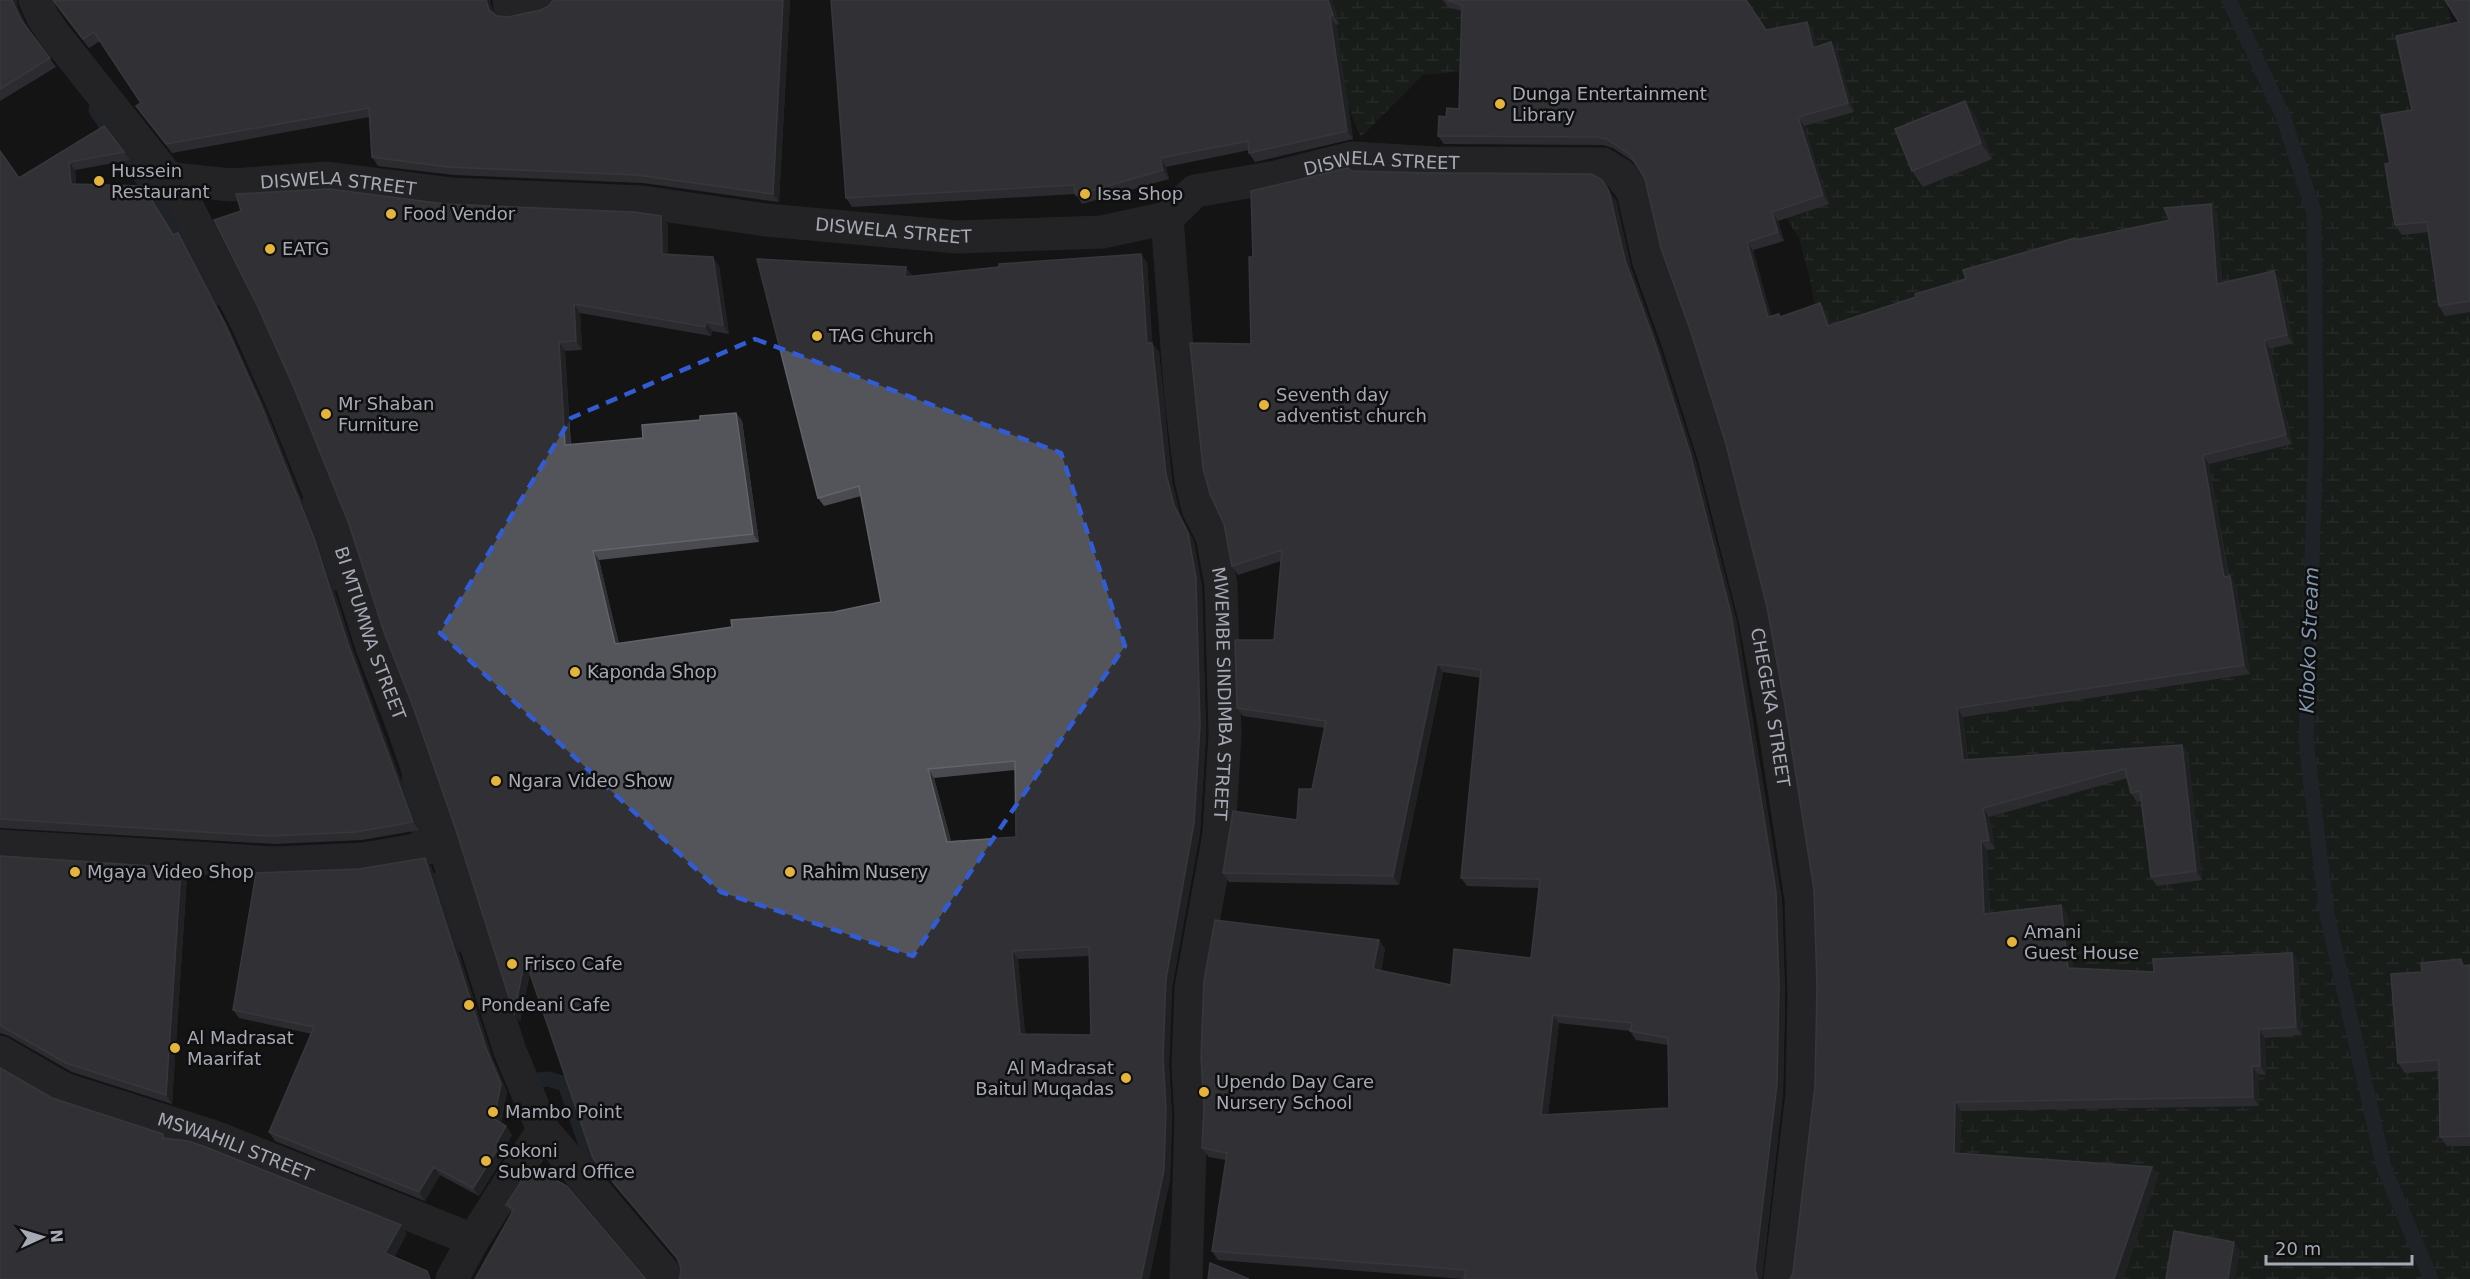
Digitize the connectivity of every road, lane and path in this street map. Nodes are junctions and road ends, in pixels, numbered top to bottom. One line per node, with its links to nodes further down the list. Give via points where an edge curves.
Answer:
1 (35, 0): 5 (street, BI MTUMWA STREET, via 54,34 165,174)
2 (543, 0): 3 (street)
3 (510, 4)
4 (1603, 164): 6 (street, DISWELA STREET, via 1352,158 1195,192); 15 (street, CHEGEKA STREET, via 1621,175 1633,192 1649,262 1714,457 1755,619 1802,899 1802,1094)
5 (173, 179): 6 (street, DISWELA STREET, via 231,185 327,178 452,194 642,202 776,221 956,237 1102,232); 7 (street, BI MTUMWA STREET, via 247,323 284,406 338,540 372,647)
6 (1167, 218): 14 (street, MWEMBE SINDIMBA STREET, via 1191,480 1198,509 1212,536 1221,585 1225,723 1219,834 1191,988)
7 (444, 845): 8 (street, via 364,859 275,863); 10 (street, BI MTUMWA STREET, via 510,1051)
8 (0, 846)
9 (0, 1052): 11 (street, MSWAHILI STREET, via 64,1089 215,1137)
10 (543, 1130): 11 (street); 13 (street, BI MTUMWA STREET)
11 (473, 1240): 12 (street)
12 (452, 1279)
13 (669, 1279)
14 (1186, 1279)
15 (1779, 1279)

